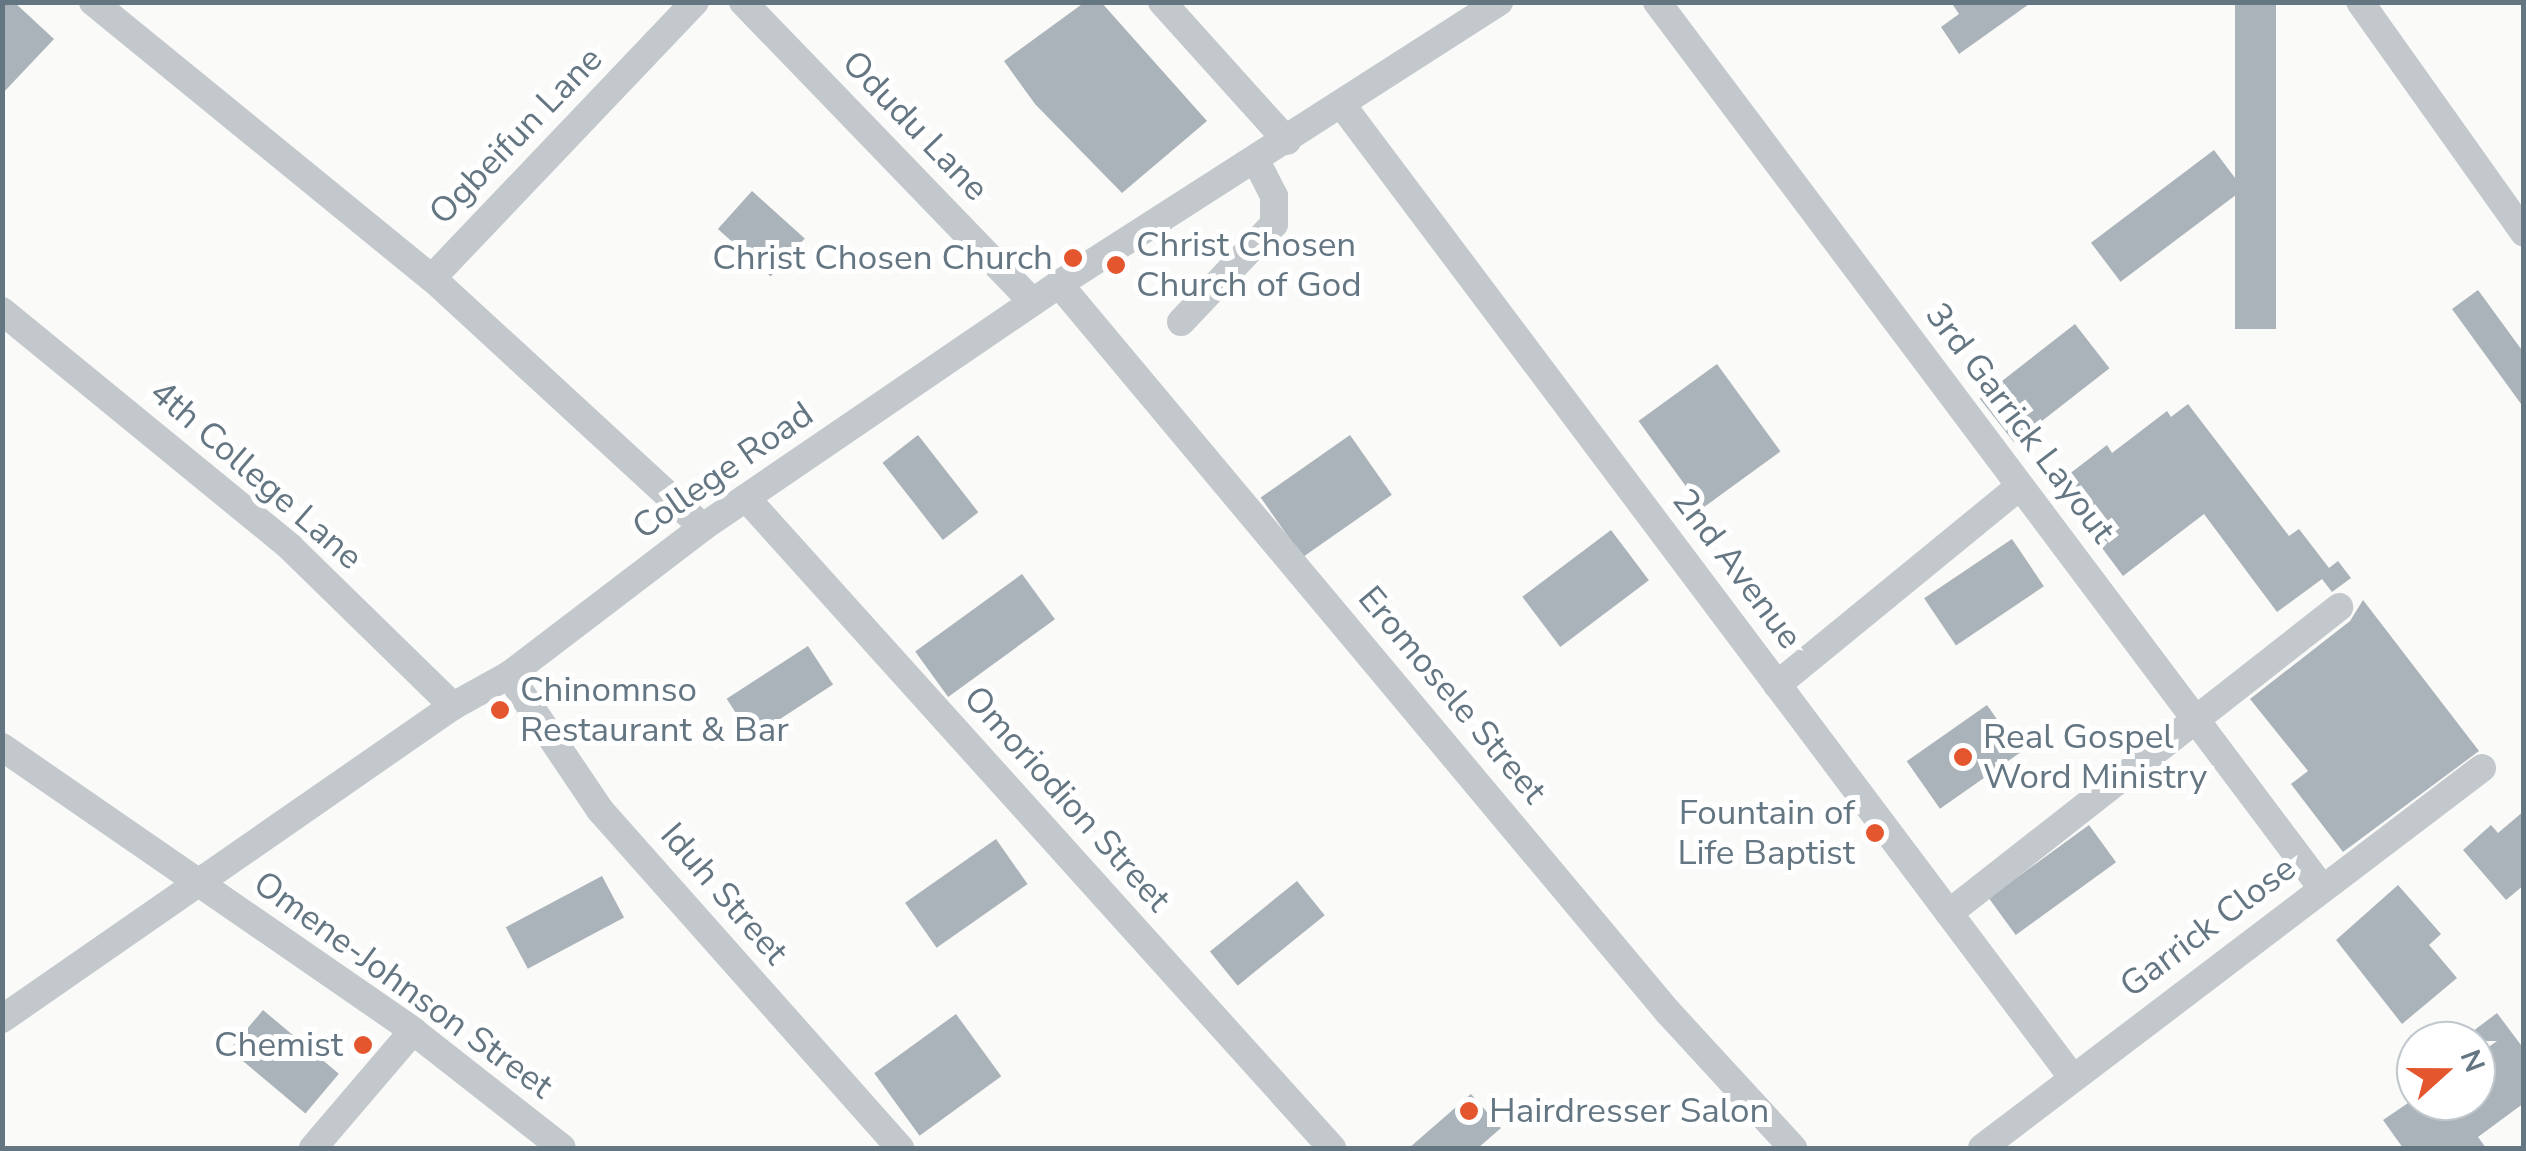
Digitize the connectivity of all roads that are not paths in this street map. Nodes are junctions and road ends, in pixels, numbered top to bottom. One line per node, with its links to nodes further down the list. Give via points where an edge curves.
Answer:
1 (93, 2): 12 (street)
2 (695, 2): 12 (street, Ogbeifun Lane)
3 (743, 2): 14 (street, Odudu Lane)
4 (1162, 2): 9 (street)
5 (1499, 2): 8 (street, College Road)
6 (1658, 2): 17 (street, 3rd Garrick Layout)
7 (2360, 2): 11 (street)
8 (1342, 105): 9 (street, College Road); 22 (street, 2nd Avenue)
9 (1287, 141): 10 (street, College Road)
10 (1256, 161): 13 (street, College Road); 16 (street, via 1274,196 1274,224)
11 (2524, 233)
12 (432, 278): 19 (street)
13 (1059, 284): 14 (street, College Road); 37 (street, Eromosele Street, via 1668,1012)
14 (1033, 302): 18 (street, College Road)
15 (2, 311): 23 (street, 4th College Lane, via 290,547)
16 (1181, 322)
17 (2020, 486): 22 (street); 24 (street, 3rd Garrick Layout)
18 (746, 499): 19 (street, College Road); 36 (street, Omoriodion Street)
19 (703, 527): 21 (street, College Road)
20 (2338, 607): 24 (street)
21 (509, 675): 23 (street, College Road); 35 (street, Iduh Street, via 600,810)
22 (1778, 685): 29 (street, 2nd Avenue)
23 (453, 706): 27 (street, College Road)
24 (2196, 720): 28 (street, 3rd Garrick Layout); 29 (street)
25 (2, 747): 27 (street, Omene-Johnson Street)
26 (2482, 768): 28 (street, Garrick Close)
27 (199, 884): 30 (street, College Road); 31 (street, Omene-Johnson Street)
28 (2322, 888): 32 (street, Garrick Close)
29 (1949, 913): 32 (street, 2nd Avenue)
30 (2, 1020)
31 (413, 1030): 33 (street); 34 (street, Omene-Johnson Street)
32 (2072, 1077): 38 (street, Garrick Close)
33 (313, 1148)
34 (562, 1148)
35 (900, 1148)
36 (1332, 1148)
37 (1794, 1148)
38 (1982, 1148)

